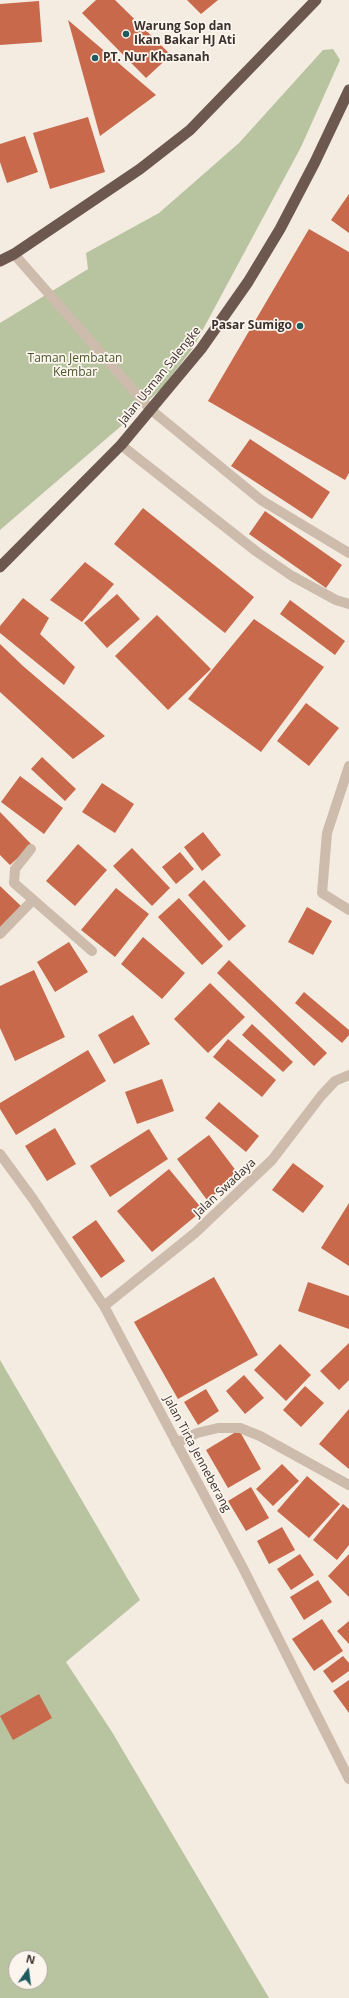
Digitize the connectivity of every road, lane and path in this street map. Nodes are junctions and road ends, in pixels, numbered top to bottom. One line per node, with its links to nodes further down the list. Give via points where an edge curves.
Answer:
1 (316, 0): 3 (highway, via 190,130 140,169)
2 (349, 90): 5 (highway, Jalan Usman Salengke, via 280,230 248,282 201,349)
3 (14, 254): 4 (highway); 5 (street)
4 (0, 262)
5 (150, 409): 6 (highway, Jalan Usman Salengke); 7 (street, via 261,500)
6 (121, 445): 8 (highway, Jalan Usman Salengke); 9 (street, via 292,576 336,600)
7 (349, 553)
8 (0, 567)
9 (349, 604)
10 (349, 766): 13 (street, via 327,833 322,892)
11 (31, 849): 12 (street, via 13,877 14,883)
12 (32, 901): 14 (street); 15 (street)
13 (349, 910)
14 (0, 934)
15 (92, 951)
16 (349, 1075): 18 (street, Jalan Swadaya, via 336,1081 321,1096 272,1160 196,1233)
17 (0, 1154): 18 (street, Jalan Tirta Jenneberang, via 33,1198)
18 (104, 1306): 19 (street, Jalan Tirta Jenneberang)
19 (176, 1443): 20 (street, via 198,1433 218,1428 240,1428 260,1436); 21 (street, Jalan Tirta Jenneberang, via 244,1570)
20 (349, 1485)
21 (349, 1779)

